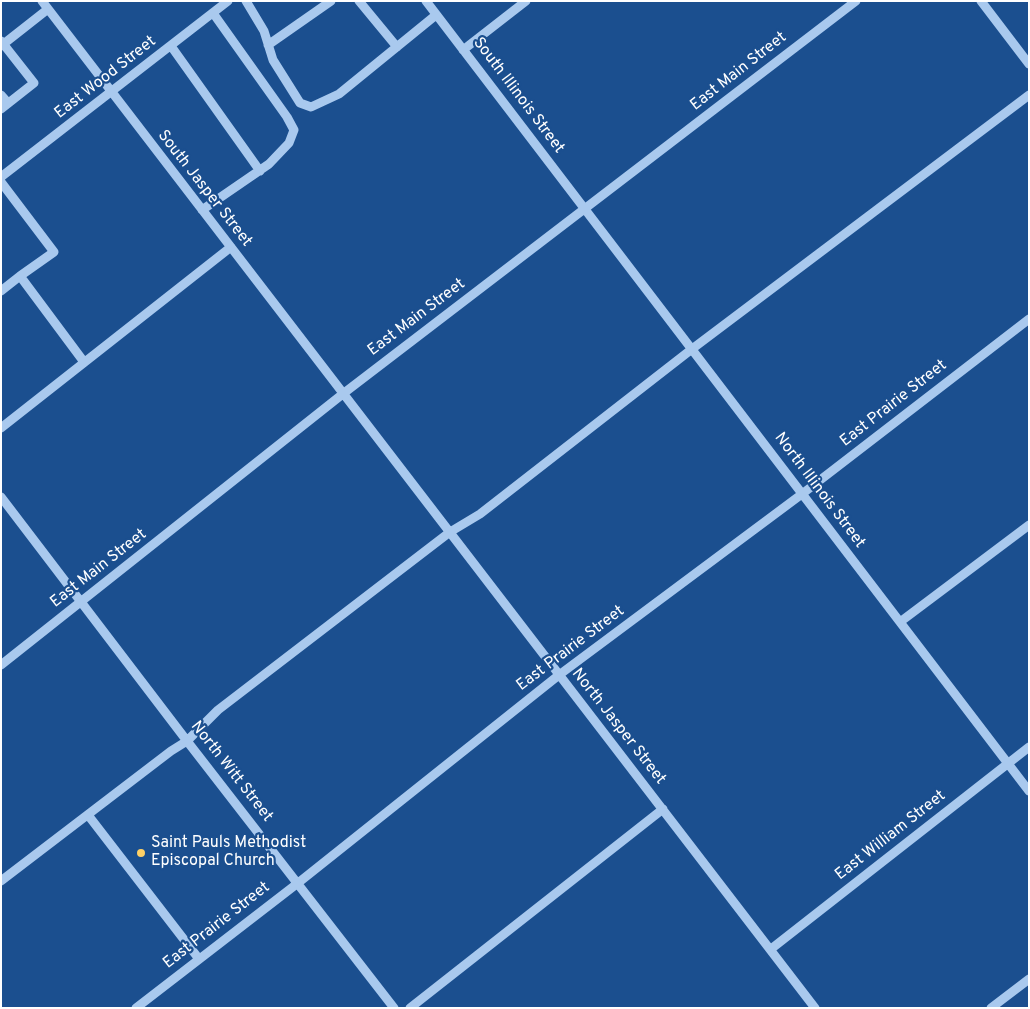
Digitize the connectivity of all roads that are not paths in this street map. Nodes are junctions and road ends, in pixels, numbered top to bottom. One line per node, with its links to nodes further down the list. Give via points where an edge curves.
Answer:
1 (42, 1): 10 (street, South Jasper Street)
2 (228, 1): 11 (street, East Wood Street)
3 (246, 1): 15 (street, via 264,31)
4 (331, 1): 15 (street)
5 (358, 1): 16 (street)
6 (426, 1): 12 (street, South Illinois Street)
7 (526, 1): 17 (street)
8 (856, 1): 27 (street, East Main Street)
9 (981, 1): 18 (street)
10 (48, 9): 13 (street); 19 (street, South Jasper Street)
11 (213, 13): 14 (street, East Wood Street); 23 (street, via 294,130 288,144)
12 (436, 15): 16 (street); 17 (street, South Illinois Street)
13 (2, 44): 22 (street, via 34,83)
14 (170, 46): 19 (street, East Wood Street); 23 (street)
15 (268, 46): 16 (street, via 300,103 311,107 339,94)
16 (397, 47)
17 (463, 50): 27 (street, South Illinois Street)
18 (1029, 64)
19 (111, 92): 24 (street, East Wood Street); 26 (street, South Jasper Street)
20 (1, 95): 22 (street)
21 (1029, 95): 32 (street)
22 (5, 106)
23 (260, 170): 26 (street)
24 (1, 177)
25 (1, 182): 29 (street, via 54,252)
26 (202, 210): 28 (street, South Jasper Street)
27 (585, 210): 32 (street, North Illinois Street); 34 (street, East Main Street)
28 (231, 247): 33 (street); 34 (street, South Jasper Street)
29 (20, 276): 30 (street); 33 (street)
30 (1, 291)
31 (1029, 319): 36 (street, East Prairie Street)
32 (692, 349): 36 (street, North Illinois Street); 39 (street, via 480,514)
33 (84, 362): 35 (street)
34 (344, 393): 39 (street, North Jasper Street); 40 (street, East Main Street)
35 (1, 428)
36 (802, 494): 41 (street, North Illinois Street); 43 (street, East Prairie Street)
37 (1, 497): 40 (street, North Witt Street)
38 (1029, 525): 41 (street)
39 (450, 532): 43 (street, North Jasper Street); 44 (street, via 218,710)
40 (81, 603): 42 (street, East Main Street); 44 (street, North Witt Street)
41 (900, 622): 46 (street, North Illinois Street)
42 (1, 665)
43 (559, 675): 48 (street, North Jasper Street); 51 (street, East Prairie Street)
44 (187, 741): 49 (street); 51 (street, North Witt Street)
45 (1029, 747): 46 (street, East William Street)
46 (1008, 764): 47 (street, North Illinois Street); 52 (street, East William Street)
47 (1029, 791)
48 (662, 809): 52 (street, North Jasper Street); 57 (street)
49 (88, 815): 50 (street); 53 (street)
50 (1, 881)
51 (298, 883): 53 (street, East Prairie Street); 56 (street, North Witt Street)
52 (771, 949): 58 (street, North Jasper Street)
53 (199, 959): 55 (street, East Prairie Street)
54 (1029, 979): 59 (street)
55 (136, 1008)
56 (394, 1008)
57 (410, 1008)
58 (815, 1008)
59 (991, 1008)

